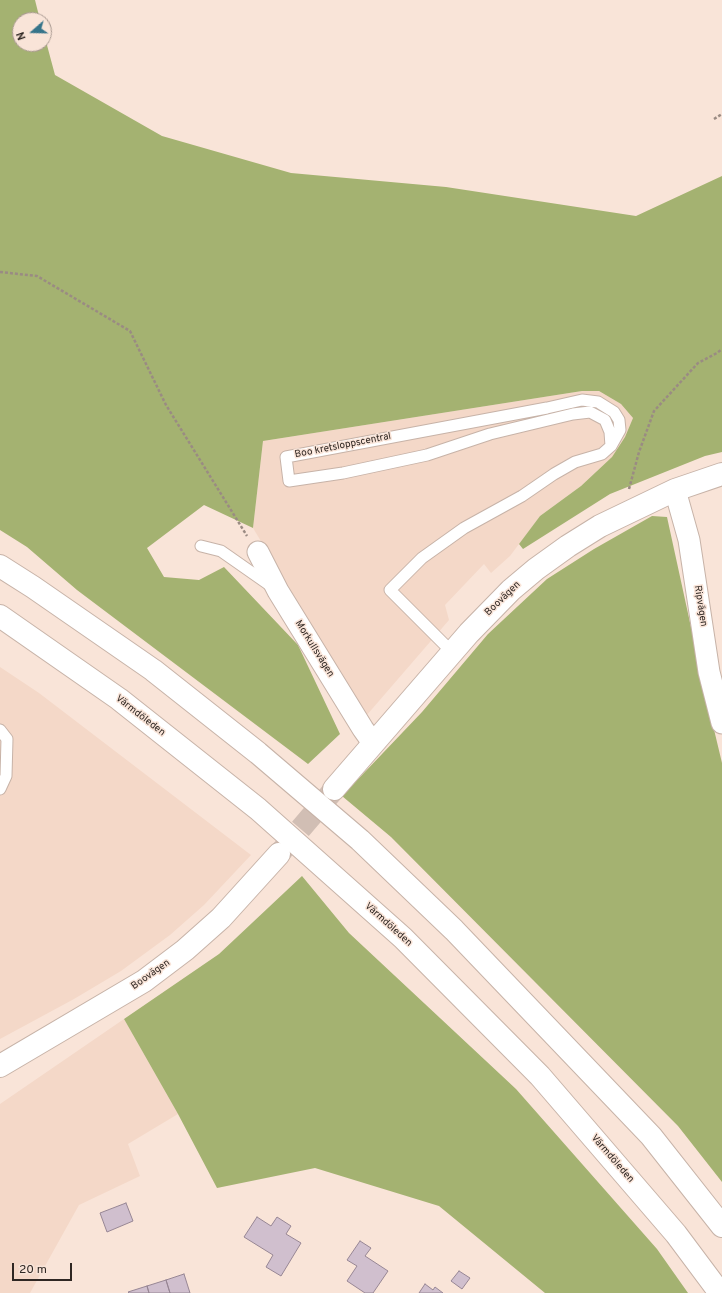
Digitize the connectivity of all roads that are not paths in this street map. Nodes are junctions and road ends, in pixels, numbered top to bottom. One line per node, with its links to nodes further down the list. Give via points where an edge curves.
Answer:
1 (611, 446): 1 (lane, Boo kretsloppscentral, via 620,430 619,420 614,412 598,402 582,400 286,457 289,481 343,473 427,455 490,434 590,412 605,420 610,432); 9 (lane, via 602,454 575,462 522,496 464,528 422,558 390,590)
2 (722, 474): 3 (main road, Boovägen)
3 (675, 490): 9 (main road, Boovägen, via 600,526 536,568 511,590); 10 (street, Ripvägen, via 689,540 708,672)
4 (201, 546): 7 (lane, via 220,551)
5 (258, 552): 7 (street, Morkullsvägen)
6 (0, 566): 17 (main road, via 153,670 258,753 360,840 454,930 650,1136)
7 (278, 592): 12 (street, Morkullsvägen)
8 (0, 616): 18 (main road, Värmdöleden, via 119,699 258,809 403,938 540,1076 676,1234)
9 (452, 652): 12 (main road, Boovägen)
10 (722, 723)
11 (0, 730): 13 (lane, via 7,740 6,776)
12 (373, 743): 14 (main road, Boovägen)
13 (0, 789)
14 (334, 789)
15 (279, 854): 16 (main road, Boovägen, via 221,918 185,950 144,981)
16 (0, 1066)
17 (722, 1226)
18 (720, 1293)

